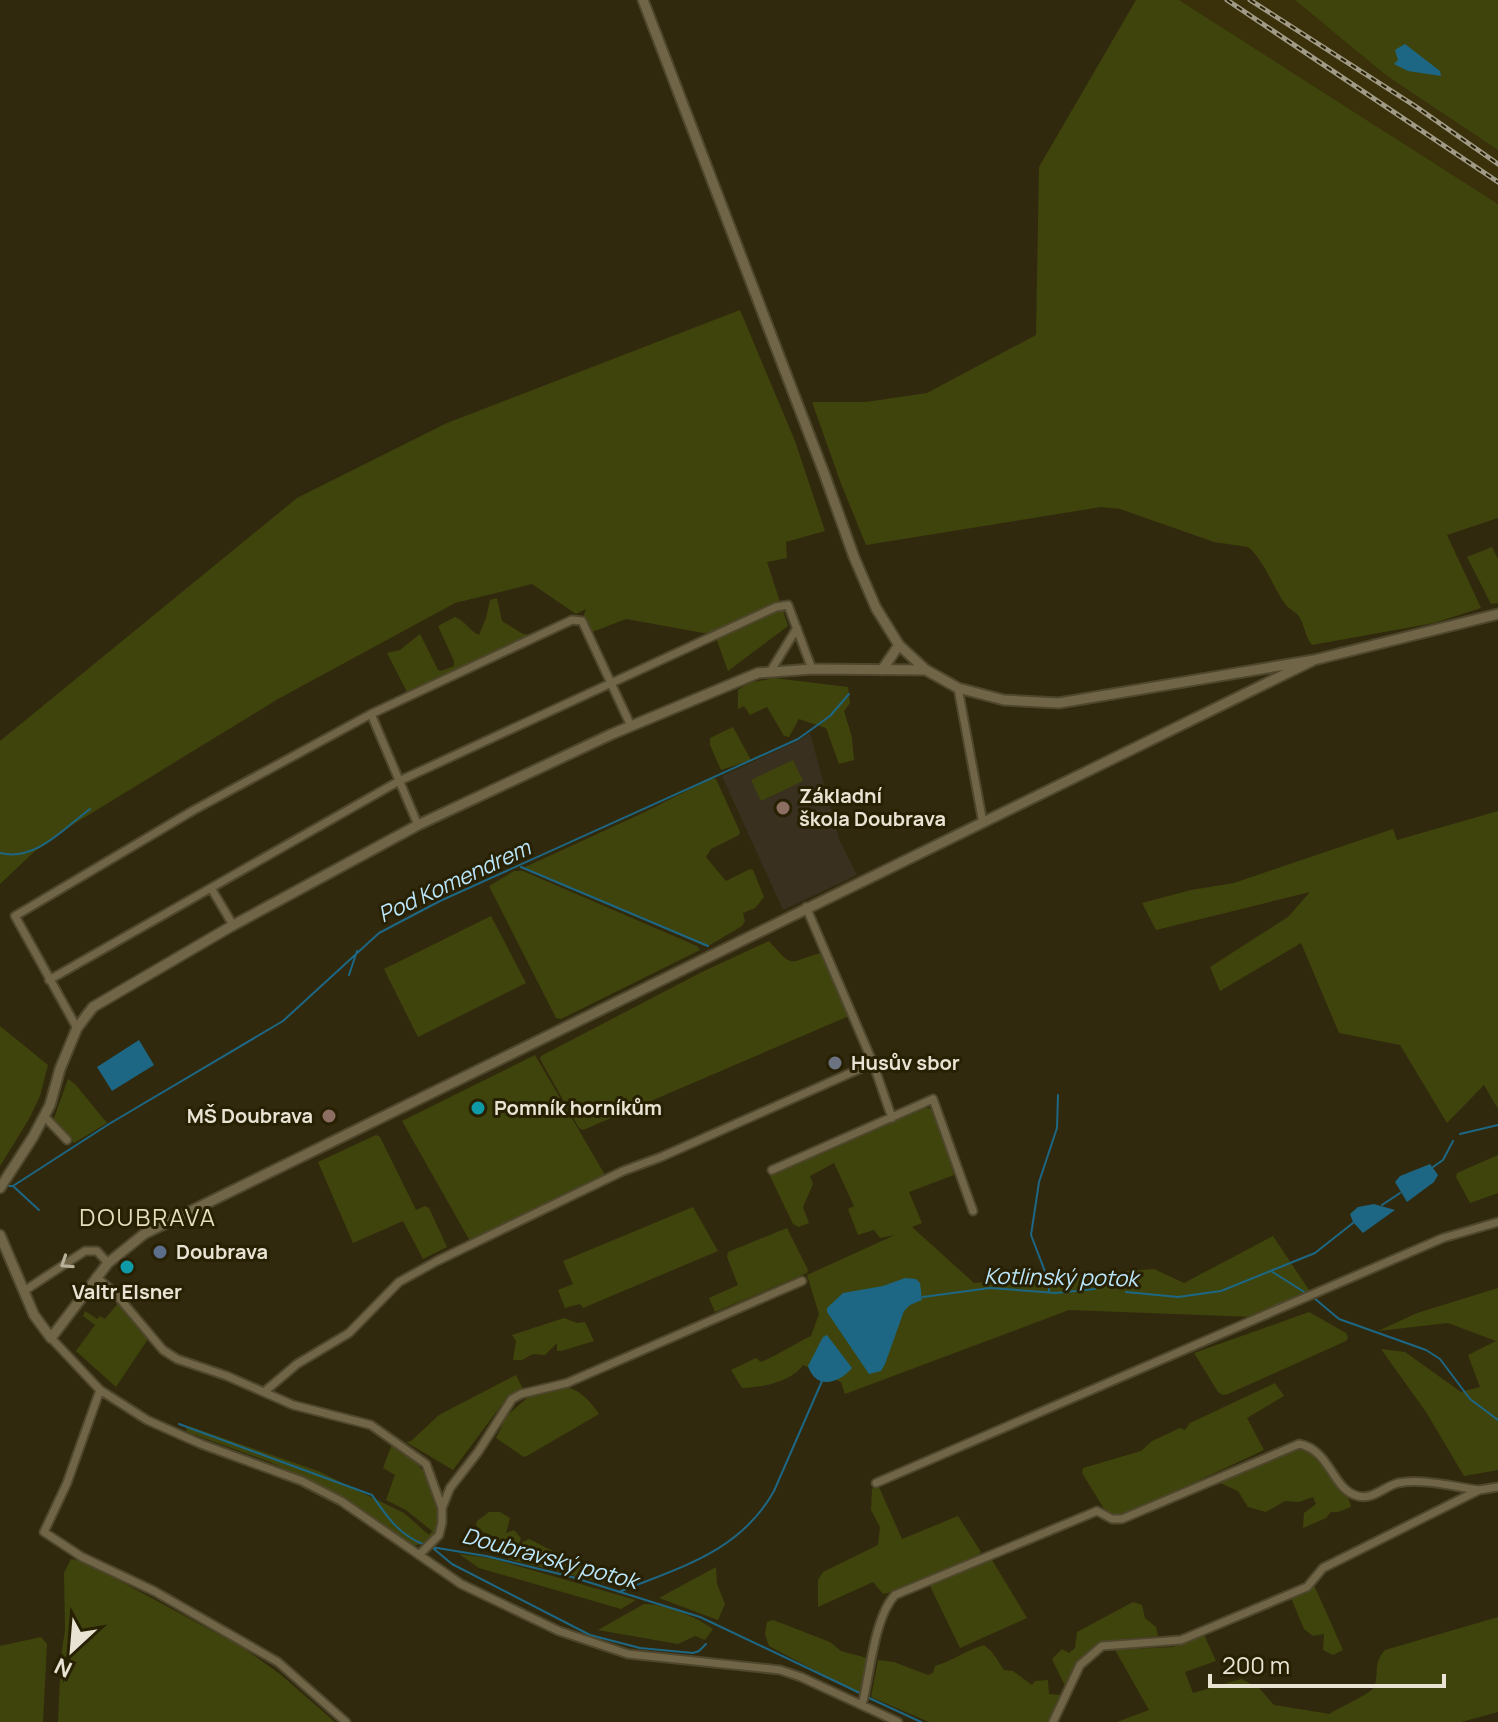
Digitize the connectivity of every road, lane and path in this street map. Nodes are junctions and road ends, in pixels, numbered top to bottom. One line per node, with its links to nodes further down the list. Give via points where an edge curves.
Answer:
1 (643, 0): 4 (street, via 854,557)
2 (1498, 614): 5 (street)
3 (797, 628): 6 (street); 9 (street); 10 (street, via 788,605 776,607)
4 (899, 645): 7 (street); 8 (street)
5 (1314, 660): 11 (street, via 1059,703 1004,700); 15 (street)
6 (812, 669): 7 (street); 9 (street)
7 (882, 670): 8 (street)
8 (926, 670): 11 (street)
9 (770, 672): 13 (street)
10 (611, 683): 12 (street, via 582,621 572,620); 13 (street); 14 (street)
11 (958, 688): 15 (street)
12 (371, 714): 14 (street); 20 (street, via 22,910 15,916)
13 (631, 726): 16 (street)
14 (399, 781): 16 (street); 17 (street)
15 (983, 823): 18 (street)
16 (418, 825): 19 (street)
17 (211, 888): 19 (street); 20 (street)
18 (806, 907): 22 (street); 31 (street, via 198,1206 144,1234)
19 (233, 925): 21 (street, via 93,1007)
20 (49, 980): 21 (street)
21 (77, 1028): 23 (street)
22 (873, 1063): 24 (street); 37 (street, via 623,1171 437,1261 399,1282 349,1333 297,1364)
23 (44, 1116): 25 (street); 27 (street)
24 (892, 1118): 26 (street); 28 (street, via 933,1099)
25 (67, 1140)
26 (772, 1170)
27 (1, 1186)
28 (973, 1211)
29 (1498, 1222): 38 (street, via 1443,1238)
30 (0, 1235): 34 (street)
31 (108, 1263): 32 (street); 34 (street, one-way to 34, via 97,1251 85,1251)
32 (96, 1277): 35 (street); 37 (street, via 163,1350)
33 (802, 1281): 41 (street, via 567,1383 512,1399 450,1488)
34 (24, 1291): 35 (street)
35 (51, 1338): 36 (street)
36 (100, 1390): 42 (street, via 147,1420 328,1494); 44 (street, via 44,1532 278,1662)
37 (264, 1392): 41 (street, via 371,1425 426,1464)
38 (876, 1483)
39 (1498, 1487): 40 (street)
40 (1479, 1490): 43 (street, via 1408,1481 1357,1496 1346,1490 1318,1451 1299,1444 1122,1519 1097,1511 895,1595 881,1622); 46 (street, via 1344,1556 1323,1568 1307,1587 1181,1640 1102,1646 1080,1665)
41 (442, 1508): 42 (street, via 439,1535)
42 (419, 1555): 43 (street, via 461,1584 559,1631 628,1654 780,1670)
43 (862, 1705): 45 (street)
44 (346, 1722)
45 (898, 1722)
46 (1053, 1722)

